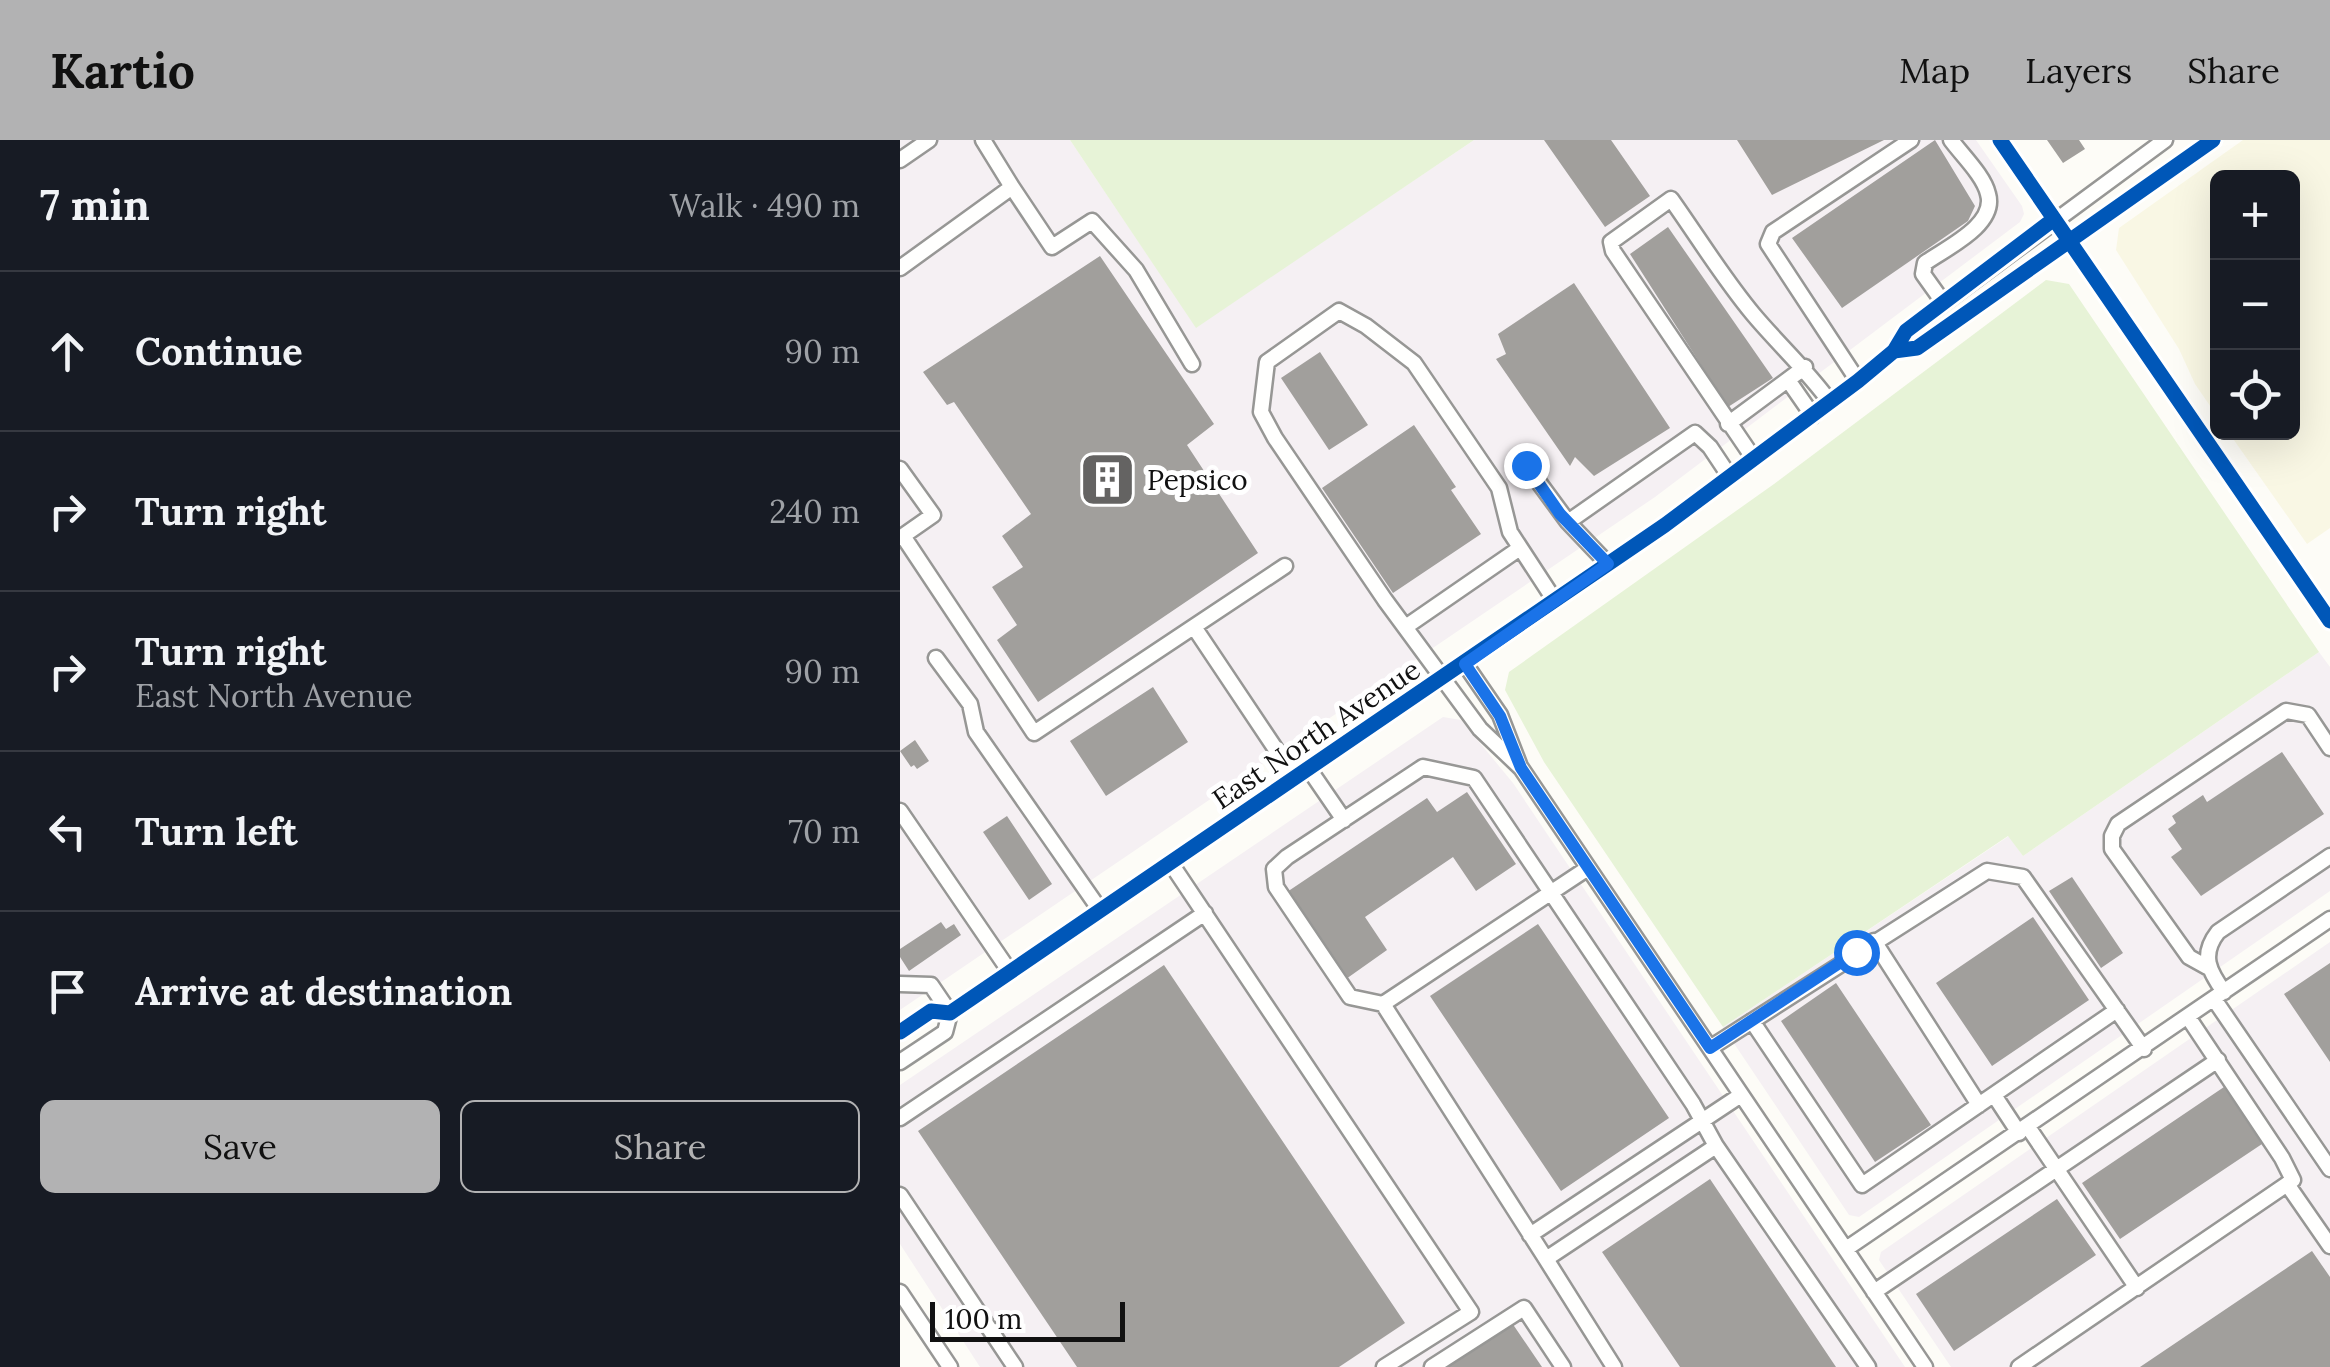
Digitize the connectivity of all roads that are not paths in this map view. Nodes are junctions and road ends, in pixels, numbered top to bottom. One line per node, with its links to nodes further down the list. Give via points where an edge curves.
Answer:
1 (929, 140): 8 (street)
2 (983, 140): 9 (street)
3 (1911, 140): 18 (street, via 1773,232 1768,244)
4 (1951, 140): 13 (street, via 1988,192 1988,206 1980,224 1926,262 1923,274)
5 (2000, 140): 10 (street)
6 (2165, 140): 10 (street, East North Avenue)
7 (2213, 140): 11 (street, East North Avenue)
8 (900, 160)
9 (1012, 187): 12 (street); 15 (street, via 1052,247 1092,220 1136,270)
10 (2054, 219): 11 (street); 13 (street, East North Avenue)
11 (2068, 239): 14 (street, East North Avenue, via 1917,348); 32 (street)
12 (900, 268)
13 (1943, 302): 14 (street, East North Avenue, via 1906,330)
14 (1894, 350): 18 (street, East North Avenue)
15 (1192, 364)
16 (1806, 367): 17 (street); 19 (street); 21 (street, via 1749,310 1670,199 1644,216 1611,242 1613,251)
17 (1788, 380): 20 (street); 21 (street)
18 (1858, 380): 19 (street, East North Avenue)
19 (1830, 402): 20 (street, East North Avenue)
20 (1813, 416): 22 (street, East North Avenue)
21 (1728, 424): 22 (street)
22 (1754, 459): 25 (street, East North Avenue)
23 (1526, 465): 26 (street)
24 (900, 469): 27 (street, via 933,515)
25 (1730, 477): 26 (street, via 1695,434); 29 (street, East North Avenue)
26 (1568, 522): 29 (street)
27 (902, 537): 34 (street, via 1034,733)
28 (1520, 548): 31 (street); 33 (street); 33 (street, via 1499,488 1414,363 1339,312 1267,362 1261,412)
29 (1608, 564): 31 (street, East North Avenue)
30 (1285, 566): 34 (street)
31 (1554, 601): 36 (street, East North Avenue)
32 (2330, 621)
33 (1407, 626): 37 (street)
34 (1194, 628): 40 (street)
35 (936, 658): 47 (street, via 970,704 976,732)
36 (1465, 664): 37 (street, East North Avenue); 39 (street, via 1500,716)
37 (1444, 678): 39 (street, via 1480,729); 40 (street, East North Avenue)
38 (2330, 748): 51 (street, via 2308,715 2286,710 2118,824 2112,849 2189,957)
39 (1521, 768): 45 (street)
40 (1302, 774): 42 (street); 44 (street, East North Avenue)
41 (900, 811): 52 (street)
42 (1344, 820): 46 (street, via 1422,768 1474,778); 55 (street, via 1287,857 1273,879 1350,997)
43 (2330, 856): 51 (street, via 2218,932)
44 (1170, 862): 47 (street, East North Avenue); 48 (street)
45 (1588, 868): 46 (street); 61 (street)
46 (1551, 892): 55 (street); 69 (street)
47 (1100, 910): 52 (street, East North Avenue)
48 (1205, 913): 68 (street); 86 (street, via 1471,1312)
49 (2330, 920): 54 (street)
50 (1874, 941): 56 (street, via 1988,871 2011,874 2024,878); 59 (street); 67 (street)
51 (2207, 967): 54 (street)
52 (1010, 972): 57 (street, East North Avenue)
53 (900, 984): 57 (street, via 931,985)
54 (2219, 996): 58 (street); 73 (street)
55 (1384, 1004): 76 (street)
56 (2116, 1010): 62 (street); 66 (street)
57 (950, 1012): 60 (street, East North Avenue, via 931,1012); 64 (street, East North Avenue, via 945,1032)
58 (2188, 1017): 62 (street); 63 (street)
59 (1752, 1021): 61 (street); 67 (street, via 1862,1185)
60 (900, 1032)
61 (1710, 1048): 65 (street)
62 (2144, 1049): 70 (street)
63 (2218, 1060): 72 (street); 74 (street, via 2282,1158 2293,1180)
64 (900, 1062)
65 (1741, 1094): 69 (street); 78 (street)
66 (1994, 1094): 67 (street); 70 (street)
67 (1979, 1105)
68 (900, 1118)
69 (1701, 1122): 71 (street); 76 (street)
70 (2023, 1130): 72 (street); 78 (street)
71 (1716, 1146): 79 (street); 90 (street)
72 (2056, 1168): 80 (street); 82 (street)
73 (2330, 1169)
74 (2287, 1184): 77 (street); 80 (street)
75 (902, 1201): 85 (street)
76 (1530, 1235): 79 (street)
77 (2330, 1246)
78 (1846, 1249): 82 (street)
79 (1546, 1260): 89 (street)
80 (2137, 1288): 91 (street)
81 (900, 1292): 84 (street)
82 (1874, 1292): 83 (street)
83 (1918, 1364)
84 (950, 1367)
85 (1015, 1367)
86 (1384, 1367)
87 (1432, 1367): 88 (street, via 1524,1308)
88 (1564, 1367)
89 (1614, 1367)
90 (1868, 1367)
91 (2019, 1367)

